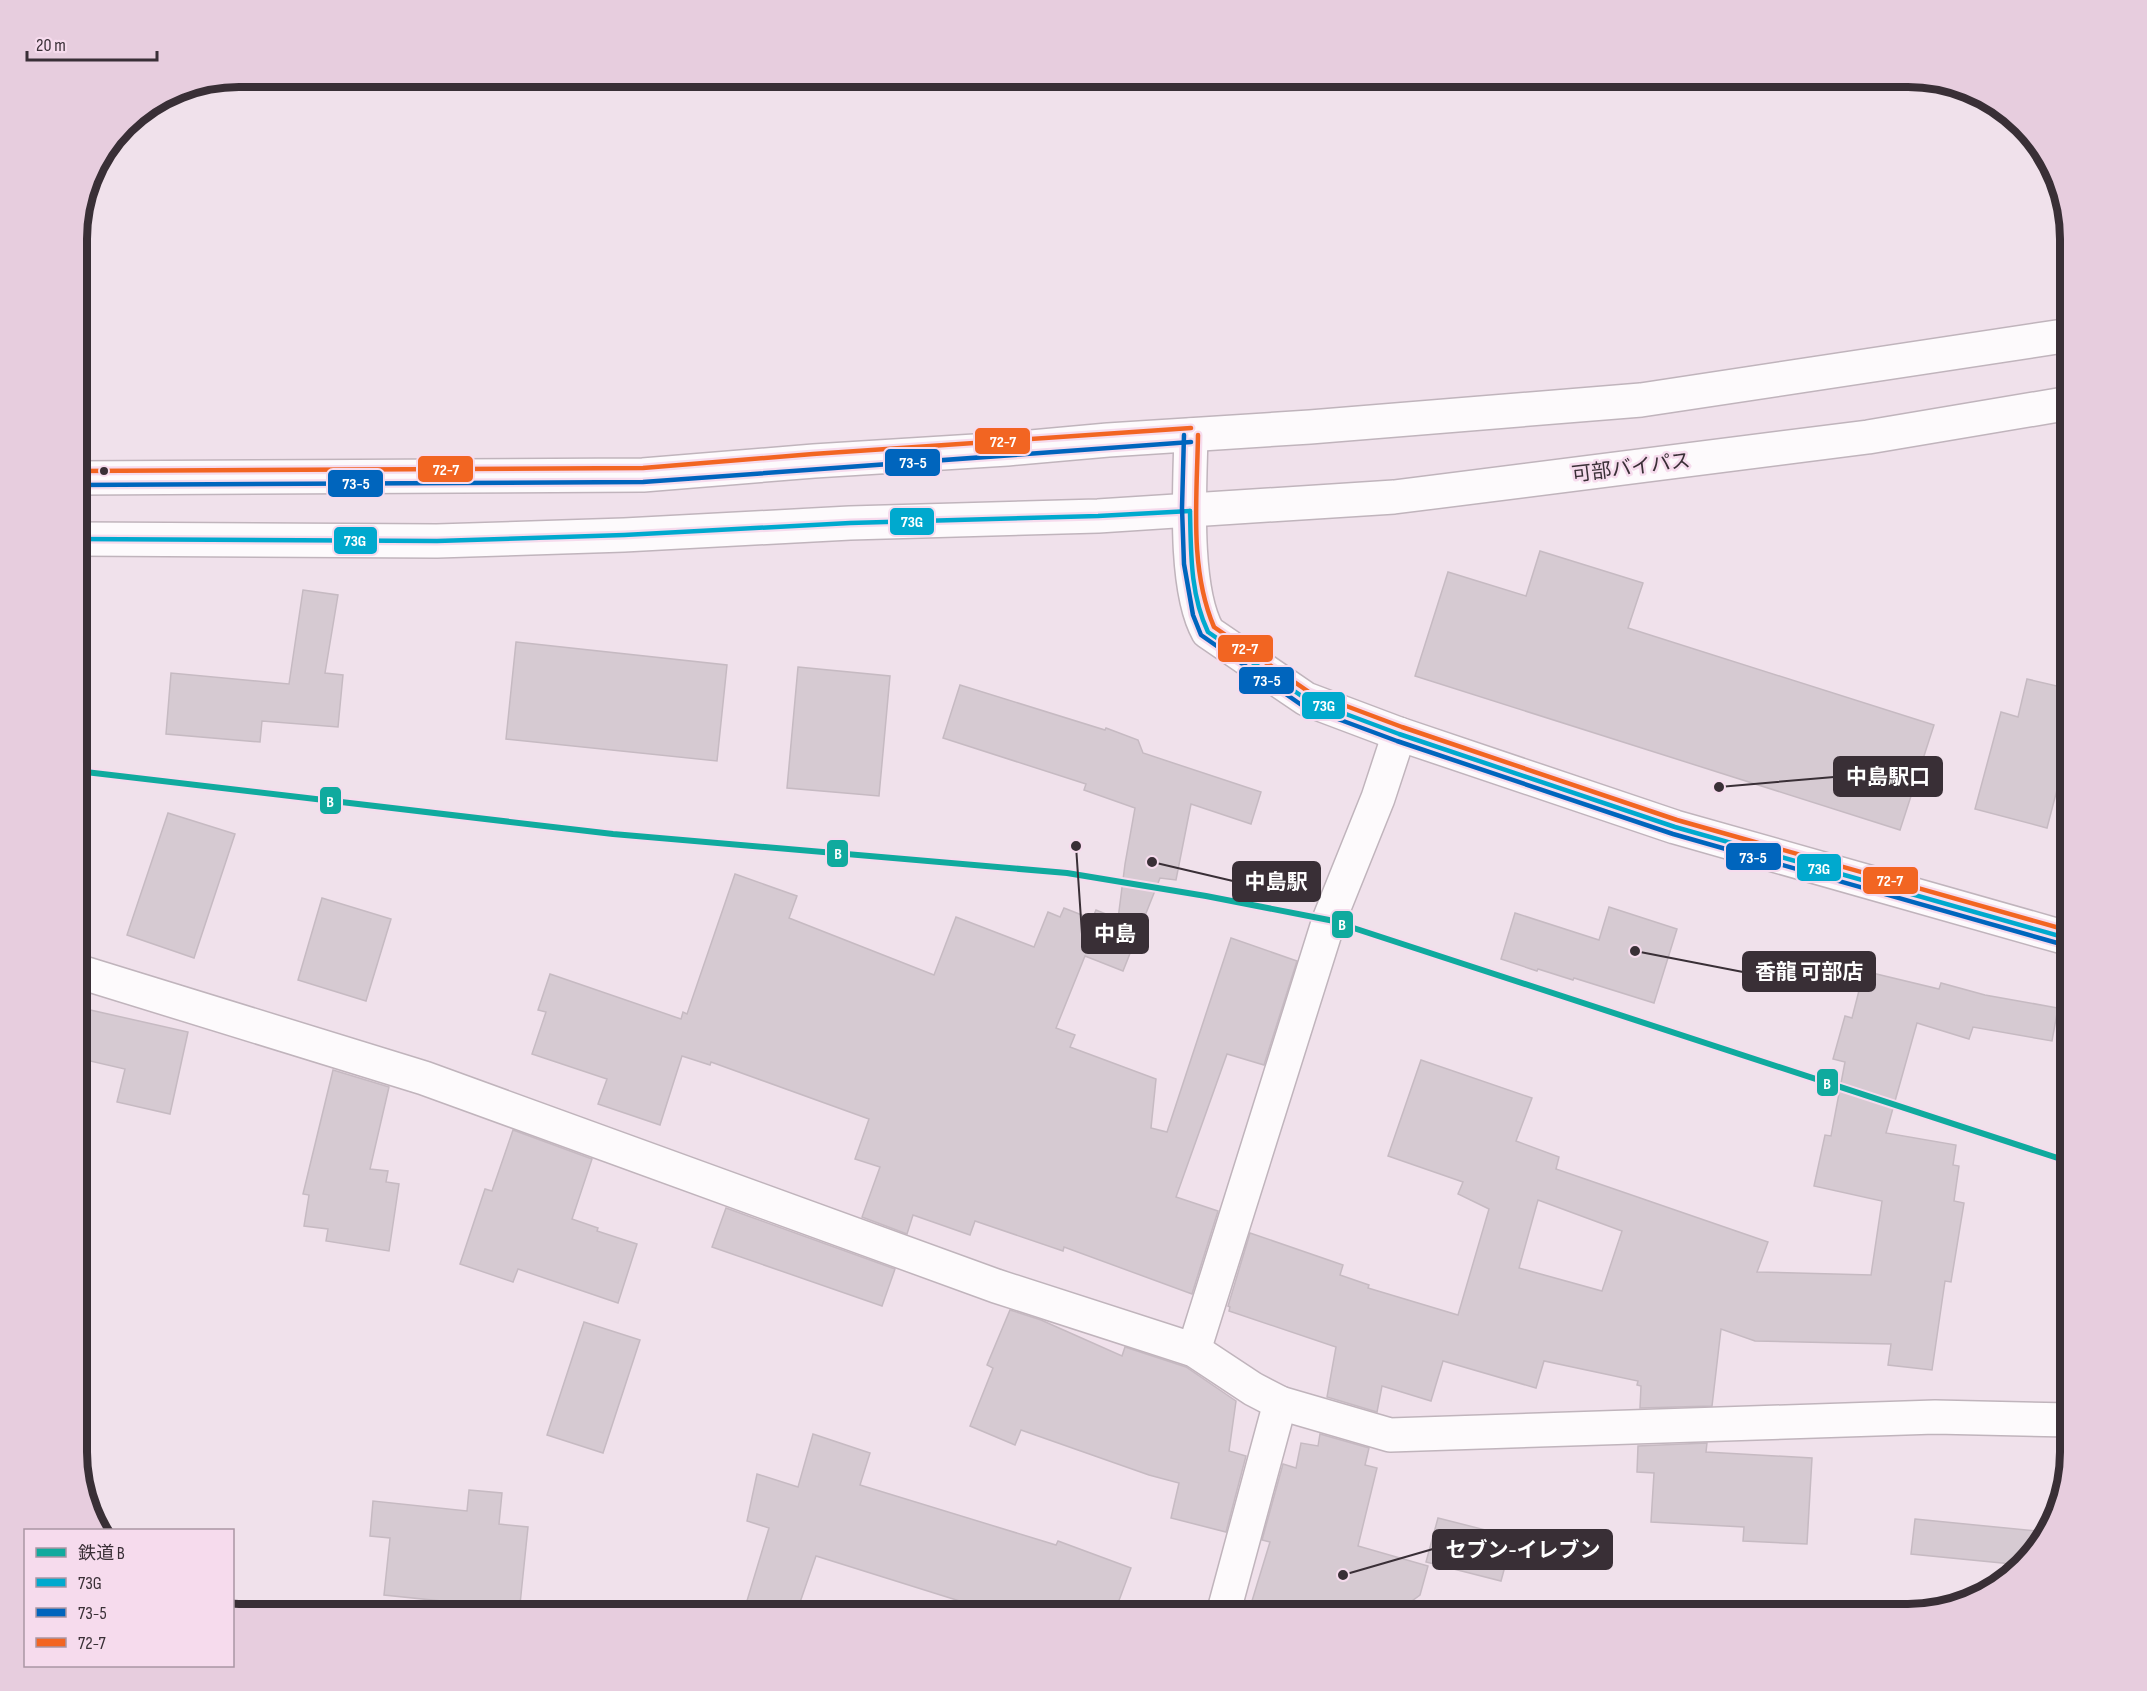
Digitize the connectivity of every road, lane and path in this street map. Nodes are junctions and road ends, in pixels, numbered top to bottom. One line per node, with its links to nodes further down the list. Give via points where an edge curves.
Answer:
1 (2060, 336): 3 (main road, via 1641,399)
2 (2060, 405): 5 (main road, 可部バイパス, via 1868,436 1394,497)
3 (1191, 435): 4 (main road, via 644,475); 5 (main road)
4 (87, 478)
5 (1190, 511): 6 (main road, 可部バイパス, via 437,541); 7 (main road, via 1192,574 1202,622 1208,632 1306,699)
6 (87, 539)
7 (1399, 734): 8 (main road, via 1675,827); 10 (main road, via 1329,920)
8 (2060, 936)
9 (87, 973): 10 (main road, via 424,1078 996,1286)
10 (1194, 1350): 11 (main road)
11 (1280, 1403): 12 (main road, via 1390,1435 1935,1417); 13 (main road)
12 (2060, 1420)
13 (1227, 1604)

